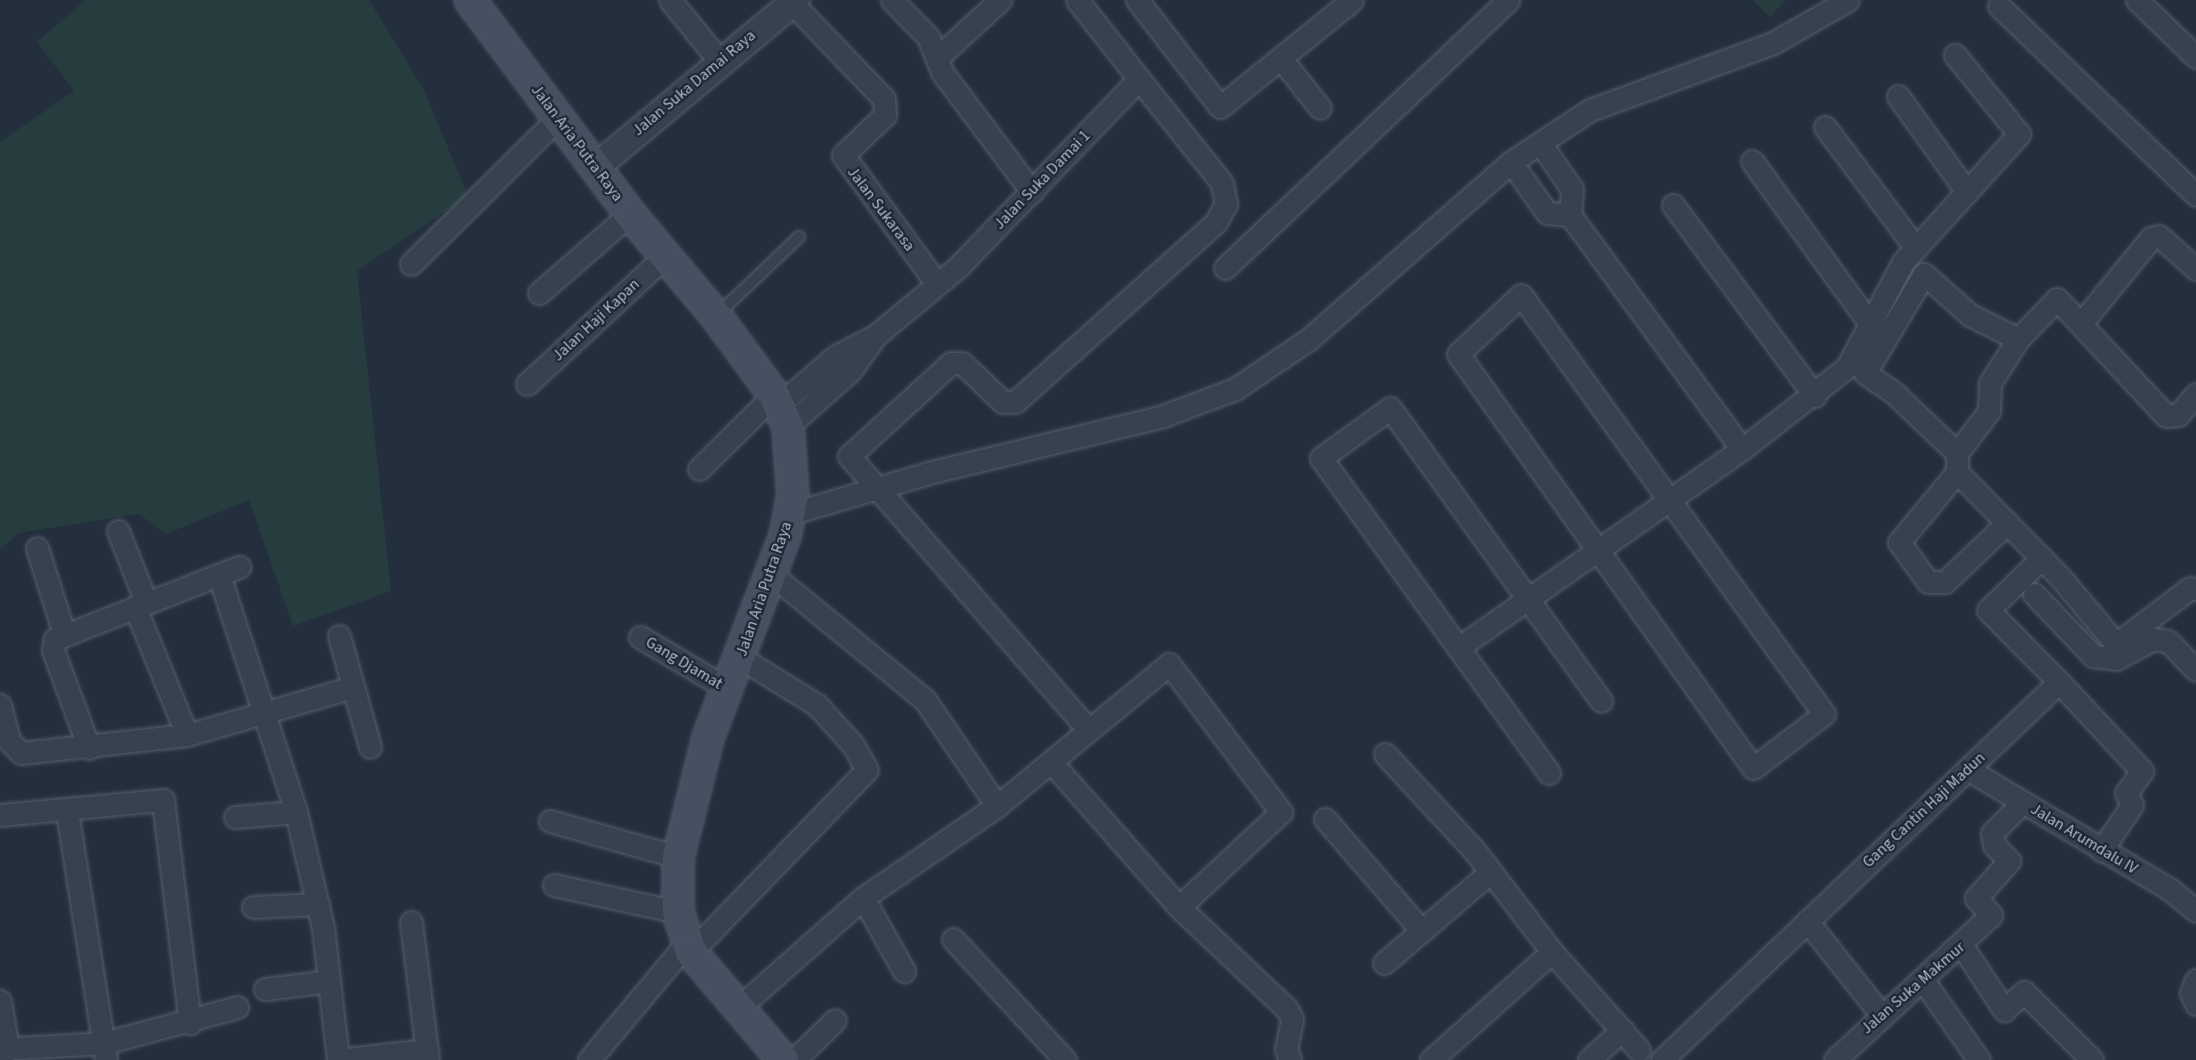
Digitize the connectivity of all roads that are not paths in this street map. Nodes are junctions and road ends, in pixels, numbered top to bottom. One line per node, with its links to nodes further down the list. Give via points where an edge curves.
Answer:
1 (470, 0): 21 (main road, Jalan Aria Putra Raya)
2 (670, 0): 16 (street)
3 (892, 0): 15 (street, via 928,37)
4 (1000, 0): 15 (street)
5 (1137, 0): 17 (street, via 1220,107)
6 (1352, 0): 17 (street)
7 (1508, 0): 37 (street)
8 (1848, 0): 23 (street, via 1773,43 1590,110)
9 (2137, 0): 14 (street)
10 (794, 1): 16 (street, Jalan Suka Damai Raya); 39 (street, Jalan Sukarasa, via 884,99 885,115 843,155)
11 (1087, 3): 18 (street)
12 (1999, 6): 29 (street)
13 (1955, 55): 28 (street, via 2019,134)
14 (2196, 57)
15 (937, 58): 27 (street, via 964,104)
16 (719, 60): 26 (street, Jalan Suka Damai Raya)
17 (1282, 60): 20 (street)
18 (1139, 79): 27 (street, Jalan Suka Damai 1); 52 (street, via 1222,183 1226,204 1216,222 1015,402 1003,402 962,363 951,363 849,456)
19 (1898, 96): 28 (street)
20 (1320, 108)
21 (558, 118): 26 (main road, Jalan Aria Putra Raya); 36 (street)
22 (1825, 127): 34 (street)
23 (1540, 143): 25 (street); 32 (street, via 1572,189)
24 (1752, 161): 43 (street)
25 (1511, 162): 32 (street, via 1546,213); 52 (street, via 1309,339 1236,389 1163,416)
26 (595, 168): 31 (main road, Jalan Aria Putra Raya)
27 (1032, 192): 39 (street, Jalan Suka Damai 1)
28 (1967, 192): 34 (street)
29 (2196, 195)
30 (1673, 205): 47 (street)
31 (630, 214): 35 (main road, Jalan Aria Putra Raya); 40 (street)
32 (1570, 215): 49 (street)
33 (799, 237): 41 (lane)
34 (1916, 248): 43 (street)
35 (664, 257): 41 (main road, Jalan Aria Putra Raya); 45 (street, Jalan Haji Kapan)
36 (411, 264)
37 (1225, 268)
38 (2196, 269): 42 (street, via 2159,236 2151,238)
39 (937, 285): 48 (street, Jalan Suka Damai 1, via 875,336 850,371)
40 (539, 293)
41 (716, 316): 48 (main road, Jalan Aria Putra Raya)
42 (2083, 321): 44 (street, via 2053,298); 46 (street, via 2166,416 2178,415)
43 (1870, 324): 47 (street, via 1847,368)
44 (2018, 339): 50 (street, via 1990,382 1989,411); 50 (street, via 1970,315 1924,274 1865,373 1893,392)
45 (527, 384)
46 (2196, 394)
47 (1815, 396): 49 (street)
48 (781, 408): 51 (street, Jalan Suka Damai 1); 54 (main road, Jalan Aria Putra Raya)
49 (1742, 449): 53 (street)
50 (1957, 463): 55 (street); 55 (street, via 1899,542 1928,582 1945,582)
51 (699, 469)
52 (878, 489): 54 (street); 79 (street)
53 (1669, 500): 58 (street); 58 (street, via 1521,295 1458,354); 58 (street, via 1824,714 1753,768)
54 (789, 514): 61 (main road, Jalan Aria Putra Raya)
55 (2007, 523): 59 (street)
56 (118, 531): 66 (street)
57 (37, 548): 67 (street)
58 (1598, 550): 65 (street)
59 (2042, 558): 63 (street, via 2116,644 2190,588); 73 (street, via 1988,610)
60 (239, 567): 62 (street)
61 (771, 574): 71 (main road, Jalan Aria Putra Raya); 88 (street, via 925,700)
62 (219, 575): 66 (street); 78 (street)
63 (2196, 589)
64 (2034, 594): 72 (street, via 2093,656 2116,659 2153,639 2168,641)
65 (1528, 599): 70 (street); 70 (street, via 1389,408 1322,458); 76 (street)
66 (141, 604): 67 (street); 80 (street)
67 (64, 633): 82 (street, via 55,639 53,650)
68 (339, 636): 74 (street)
69 (640, 637): 75 (street, Gang Djamat)
70 (1458, 648): 86 (street)
71 (741, 658): 75 (main road, Jalan Aria Putra Raya); 110 (street, via 817,705 853,745 867,771)
72 (2196, 669)
73 (2059, 682): 85 (street, Gang Cantin Haji Madun); 95 (street, via 2142,771 2126,794 2132,805)
74 (353, 687): 78 (street); 81 (street)
75 (728, 689): 96 (main road, Jalan Aria Putra Raya, via 688,801)
76 (1601, 701)
77 (1, 709): 82 (street, via 9,741 21,753)
78 (266, 709): 80 (street); 90 (street)
79 (1088, 729): 84 (street); 102 (street, via 1169,664 1279,807 1279,815)
80 (187, 735): 82 (street)
81 (370, 747)
82 (89, 748)
83 (1385, 754): 97 (street)
84 (1052, 763): 88 (street); 102 (street)
85 (1969, 770): 87 (street, Jalan Arumdalu IV); 105 (street, Gang Cantin Haji Madun)
86 (1549, 773)
87 (2022, 803): 95 (street, Jalan Arumdalu IV); 109 (street, Jalan Suka Makmur, via 1992,833 1994,845 2009,861 1976,898 1991,915)
88 (997, 806): 99 (street)
89 (67, 811): 91 (street); 124 (street, via 163,800); 128 (street)
90 (296, 812): 92 (street); 100 (street)
91 (0, 815)
92 (235, 817)
93 (1324, 819): 107 (street)
94 (550, 820): 96 (street)
95 (2101, 850): 103 (street, Jalan Arumdalu IV, via 2168,888)
96 (678, 857): 104 (main road, Jalan Aria Putra Raya)
97 (1489, 873): 107 (street); 111 (street)
98 (554, 885): 104 (street)
99 (863, 898): 113 (street); 121 (street)
100 (318, 904): 101 (street); 116 (street)
101 (253, 907)
102 (1179, 907): 135 (street, via 1287,1009 1292,1018 1286,1048)
103 (2196, 911)
104 (678, 912): 110 (main road, Jalan Aria Putra Raya)
105 (1807, 921): 122 (street); 138 (street, Gang Cantin Haji Madun)
106 (411, 922): 129 (street)
107 (1422, 931): 112 (street)
108 (953, 939): 134 (street)
109 (1962, 946): 114 (street, Jalan Suka Makmur); 141 (street, via 2004,1010 2024,992)
110 (689, 947): 121 (main road, Jalan Aria Putra Raya); 131 (street)
111 (1552, 952): 125 (street); 136 (street)
112 (1384, 963)
113 (904, 970)
114 (1922, 978): 122 (street, Jalan Suka Makmur); 140 (street)
115 (2196, 980): 119 (street, via 2191,993)
116 (329, 981): 117 (street); 130 (street)
117 (265, 988)
118 (0, 1001): 126 (street)
119 (2196, 1004)
120 (237, 1007): 124 (street)
121 (736, 1010): 132 (main road, Jalan Aria Putra Raya)
122 (1880, 1013): 139 (street, Jalan Suka Makmur)
123 (835, 1020): 133 (street)
124 (190, 1023): 128 (street)
125 (1622, 1030): 127 (street); 137 (street)
126 (4, 1049): 128 (street)
127 (1639, 1050)
128 (105, 1052)
129 (428, 1055): 130 (street)
130 (338, 1060)
131 (589, 1060)
132 (783, 1060)
133 (794, 1060)
134 (1065, 1060)
135 (1290, 1060)
136 (1431, 1060)
137 (1589, 1060)
138 (1662, 1060)
139 (1835, 1060)
140 (1979, 1060)
141 (2092, 1060)

